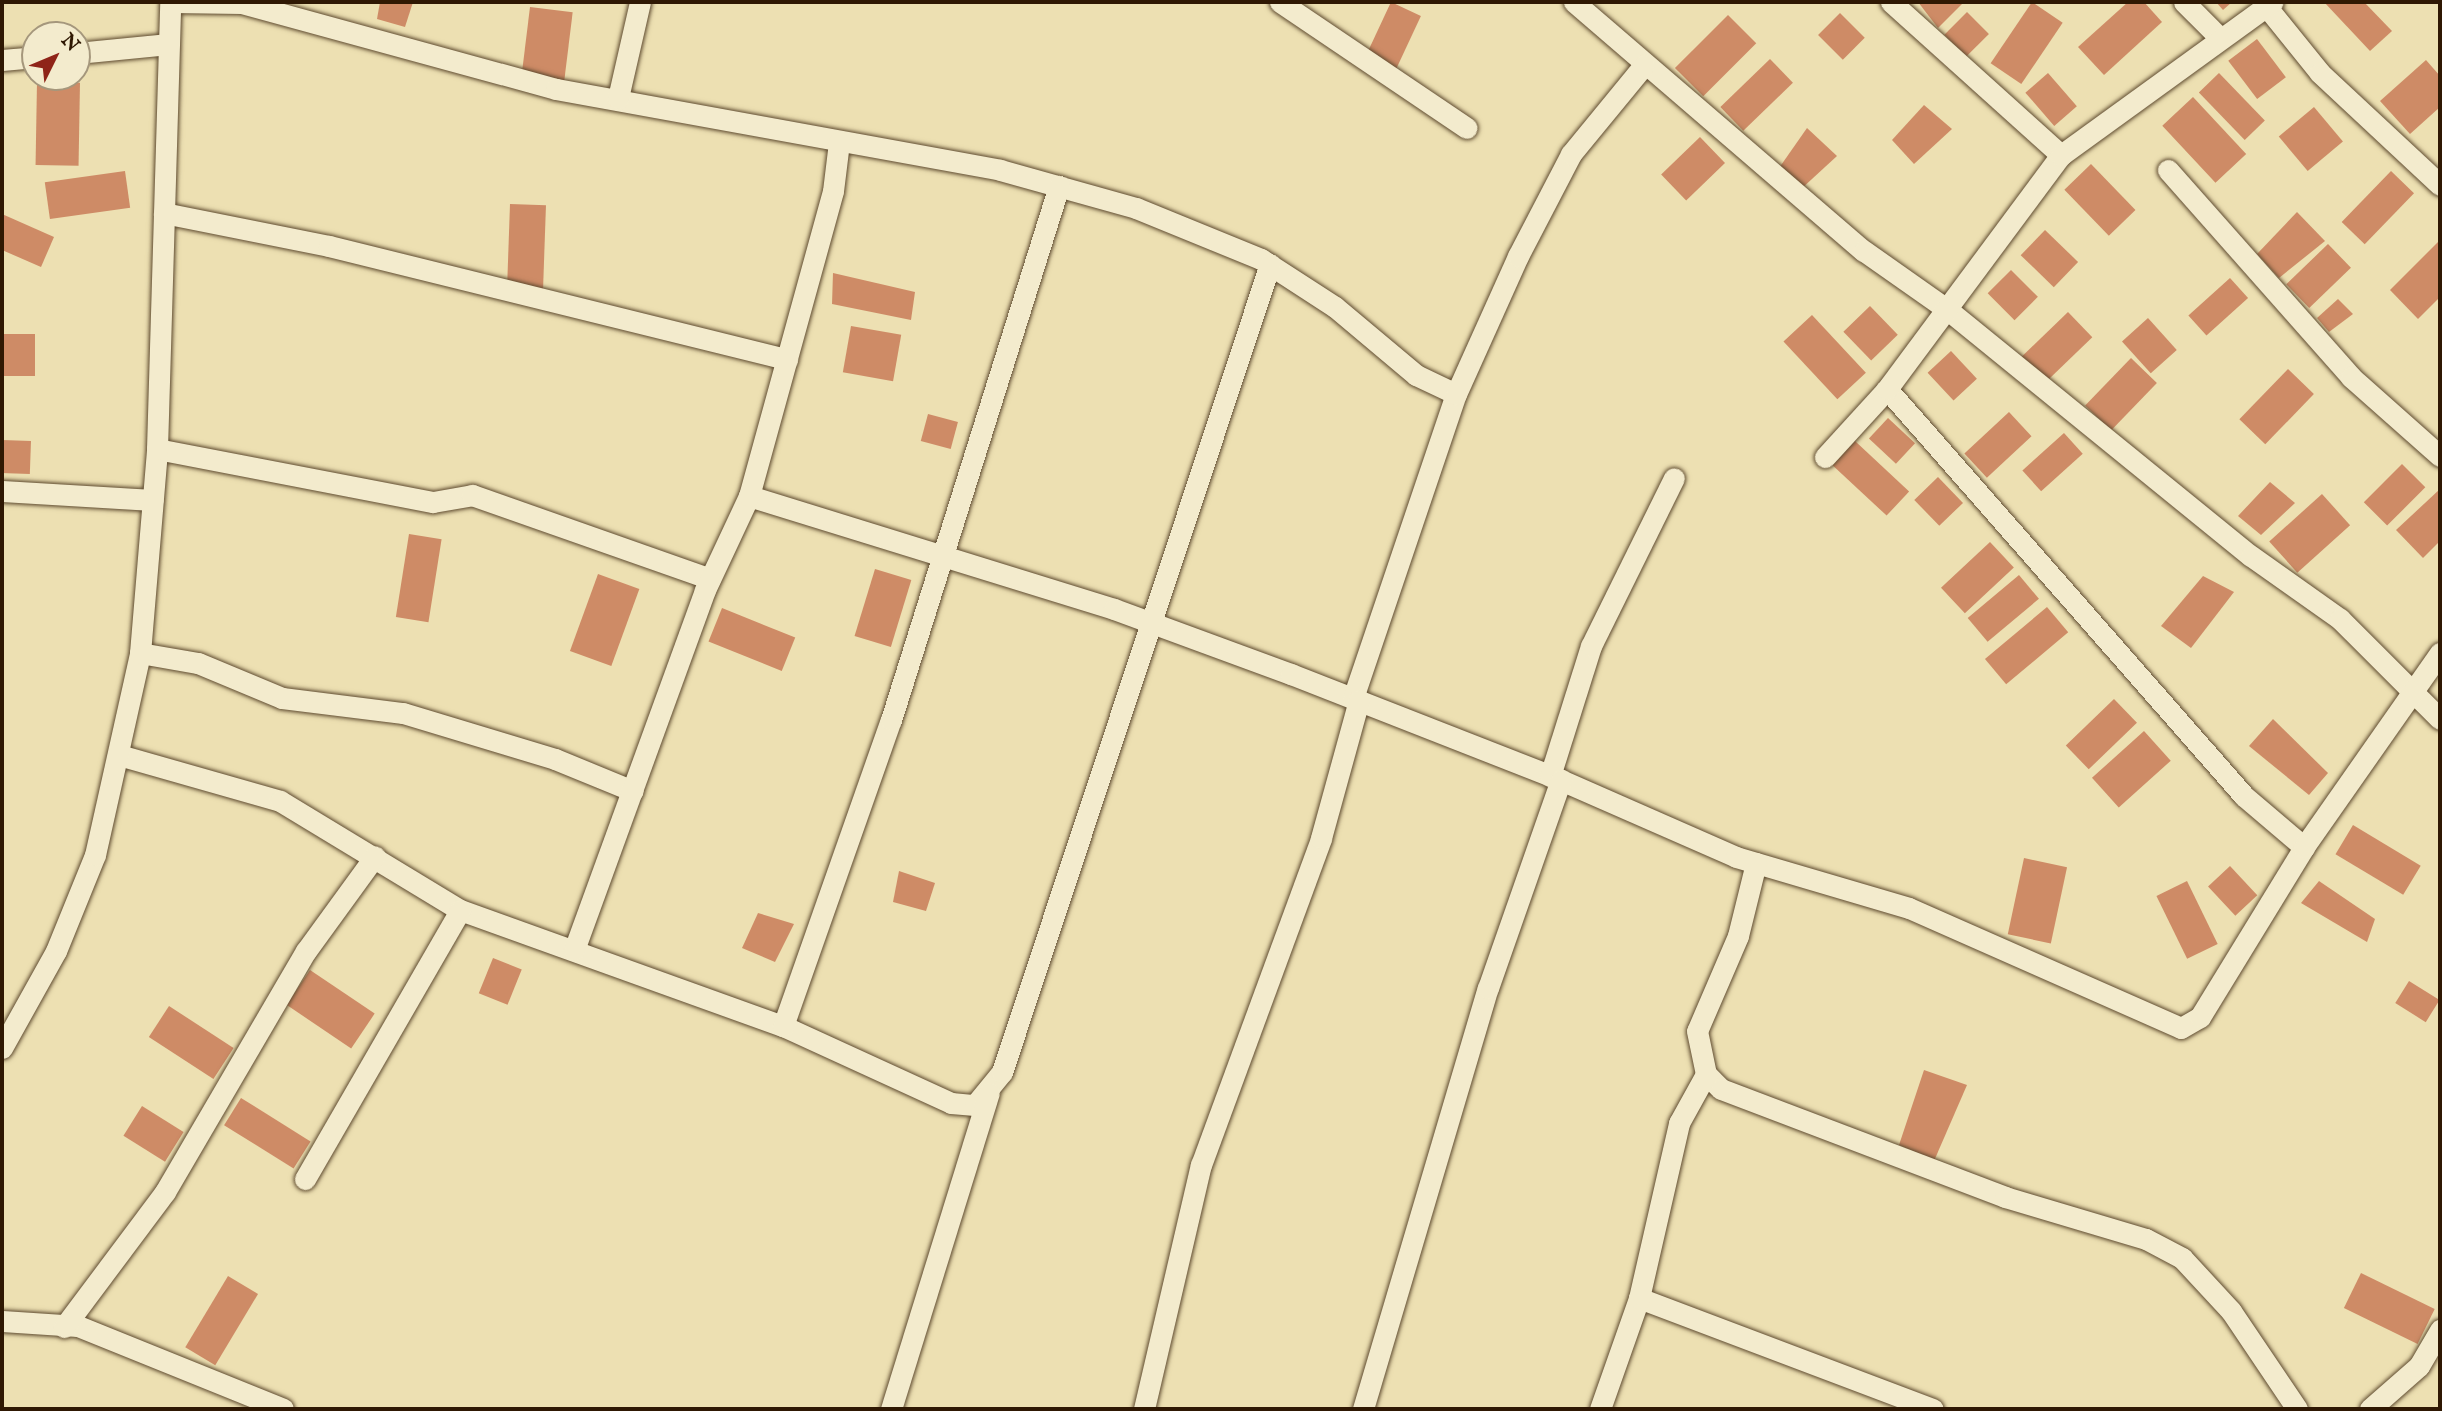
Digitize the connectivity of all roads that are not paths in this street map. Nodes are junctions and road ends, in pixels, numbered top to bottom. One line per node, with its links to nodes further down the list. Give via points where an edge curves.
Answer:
1 (171, 2): 9 (street); 14 (street, via 242,3 556,89)
2 (640, 2): 14 (street)
3 (1280, 2): 15 (street)
4 (1574, 2): 13 (street)
5 (1891, 2): 17 (street)
6 (2184, 2): 8 (street)
7 (2269, 4): 8 (street); 19 (street, via 2320,73)
8 (2220, 38): 17 (street)
9 (169, 44): 10 (street); 21 (street)
10 (91, 52)
11 (21, 58): 12 (street)
12 (2, 60)
13 (1644, 65): 23 (street, via 1864,251); 26 (street, via 1571,154)
14 (618, 99): 16 (street)
15 (1467, 128)
16 (839, 142): 20 (street); 24 (street, via 833,191)
17 (2061, 155): 23 (street)
18 (2168, 170): 28 (street, via 2351,377)
19 (2440, 185)
20 (1059, 186): 22 (street, via 1136,208); 34 (street)
21 (164, 214): 24 (street, via 329,246); 27 (street)
22 (1270, 264): 26 (street, via 1416,375); 36 (street, via 1208,466)
23 (1948, 310): 25 (street); 39 (street, via 2251,556 2340,619)
24 (787, 359): 32 (street)
25 (1887, 390): 29 (street); 45 (street, via 2244,796)
26 (1456, 394): 40 (street)
27 (157, 449): 33 (street); 35 (street, via 433,502 472,495)
28 (2440, 456)
29 (1825, 457)
30 (1674, 478): 43 (street, via 1591,646)
31 (2, 491): 33 (street)
32 (749, 496): 34 (street); 35 (street)
33 (153, 500): 37 (street)
34 (939, 551): 36 (street); 50 (street, via 891,720)
35 (710, 579): 44 (street)
36 (1150, 622): 40 (street); 53 (street, via 1002,1072)
37 (140, 653): 42 (street); 44 (street, via 198,663 282,698 403,713 555,759)
38 (2440, 653): 39 (street)
39 (2416, 691): 41 (street); 45 (street)
40 (1356, 699): 43 (street); 61 (street, via 1321,838 1200,1165)
41 (2440, 719)
42 (119, 755): 46 (street, via 280,801); 51 (street, via 95,855 56,951)
43 (1556, 778): 47 (street); 62 (street, via 1488,988)
44 (634, 791): 49 (street)
45 (2304, 847): 47 (street, via 2227,978 2200,1017 2181,1028 1909,908)
46 (375, 856): 48 (street); 57 (street, via 306,951 165,1192)
47 (1756, 863): 52 (street, via 1738,936 1697,1031)
48 (460, 910): 49 (street); 54 (street)
49 (574, 950): 50 (street)
50 (783, 1026): 53 (street, via 951,1102 975,1105)
51 (2, 1048)
52 (1706, 1074): 55 (street, via 1679,1123); 65 (street, via 1721,1089 2005,1198 2147,1239 2182,1258 2231,1311)
53 (989, 1094): 60 (street)
54 (305, 1179)
55 (1639, 1298): 63 (street); 64 (street)
56 (2, 1321): 57 (street)
57 (64, 1327): 59 (street, via 111,1336)
58 (2440, 1330): 66 (street, via 2419,1366)
59 (283, 1409)
60 (891, 1409)
61 (1144, 1409)
62 (1363, 1409)
63 (1600, 1409)
64 (1933, 1409)
65 (2297, 1409)
66 (2370, 1409)

